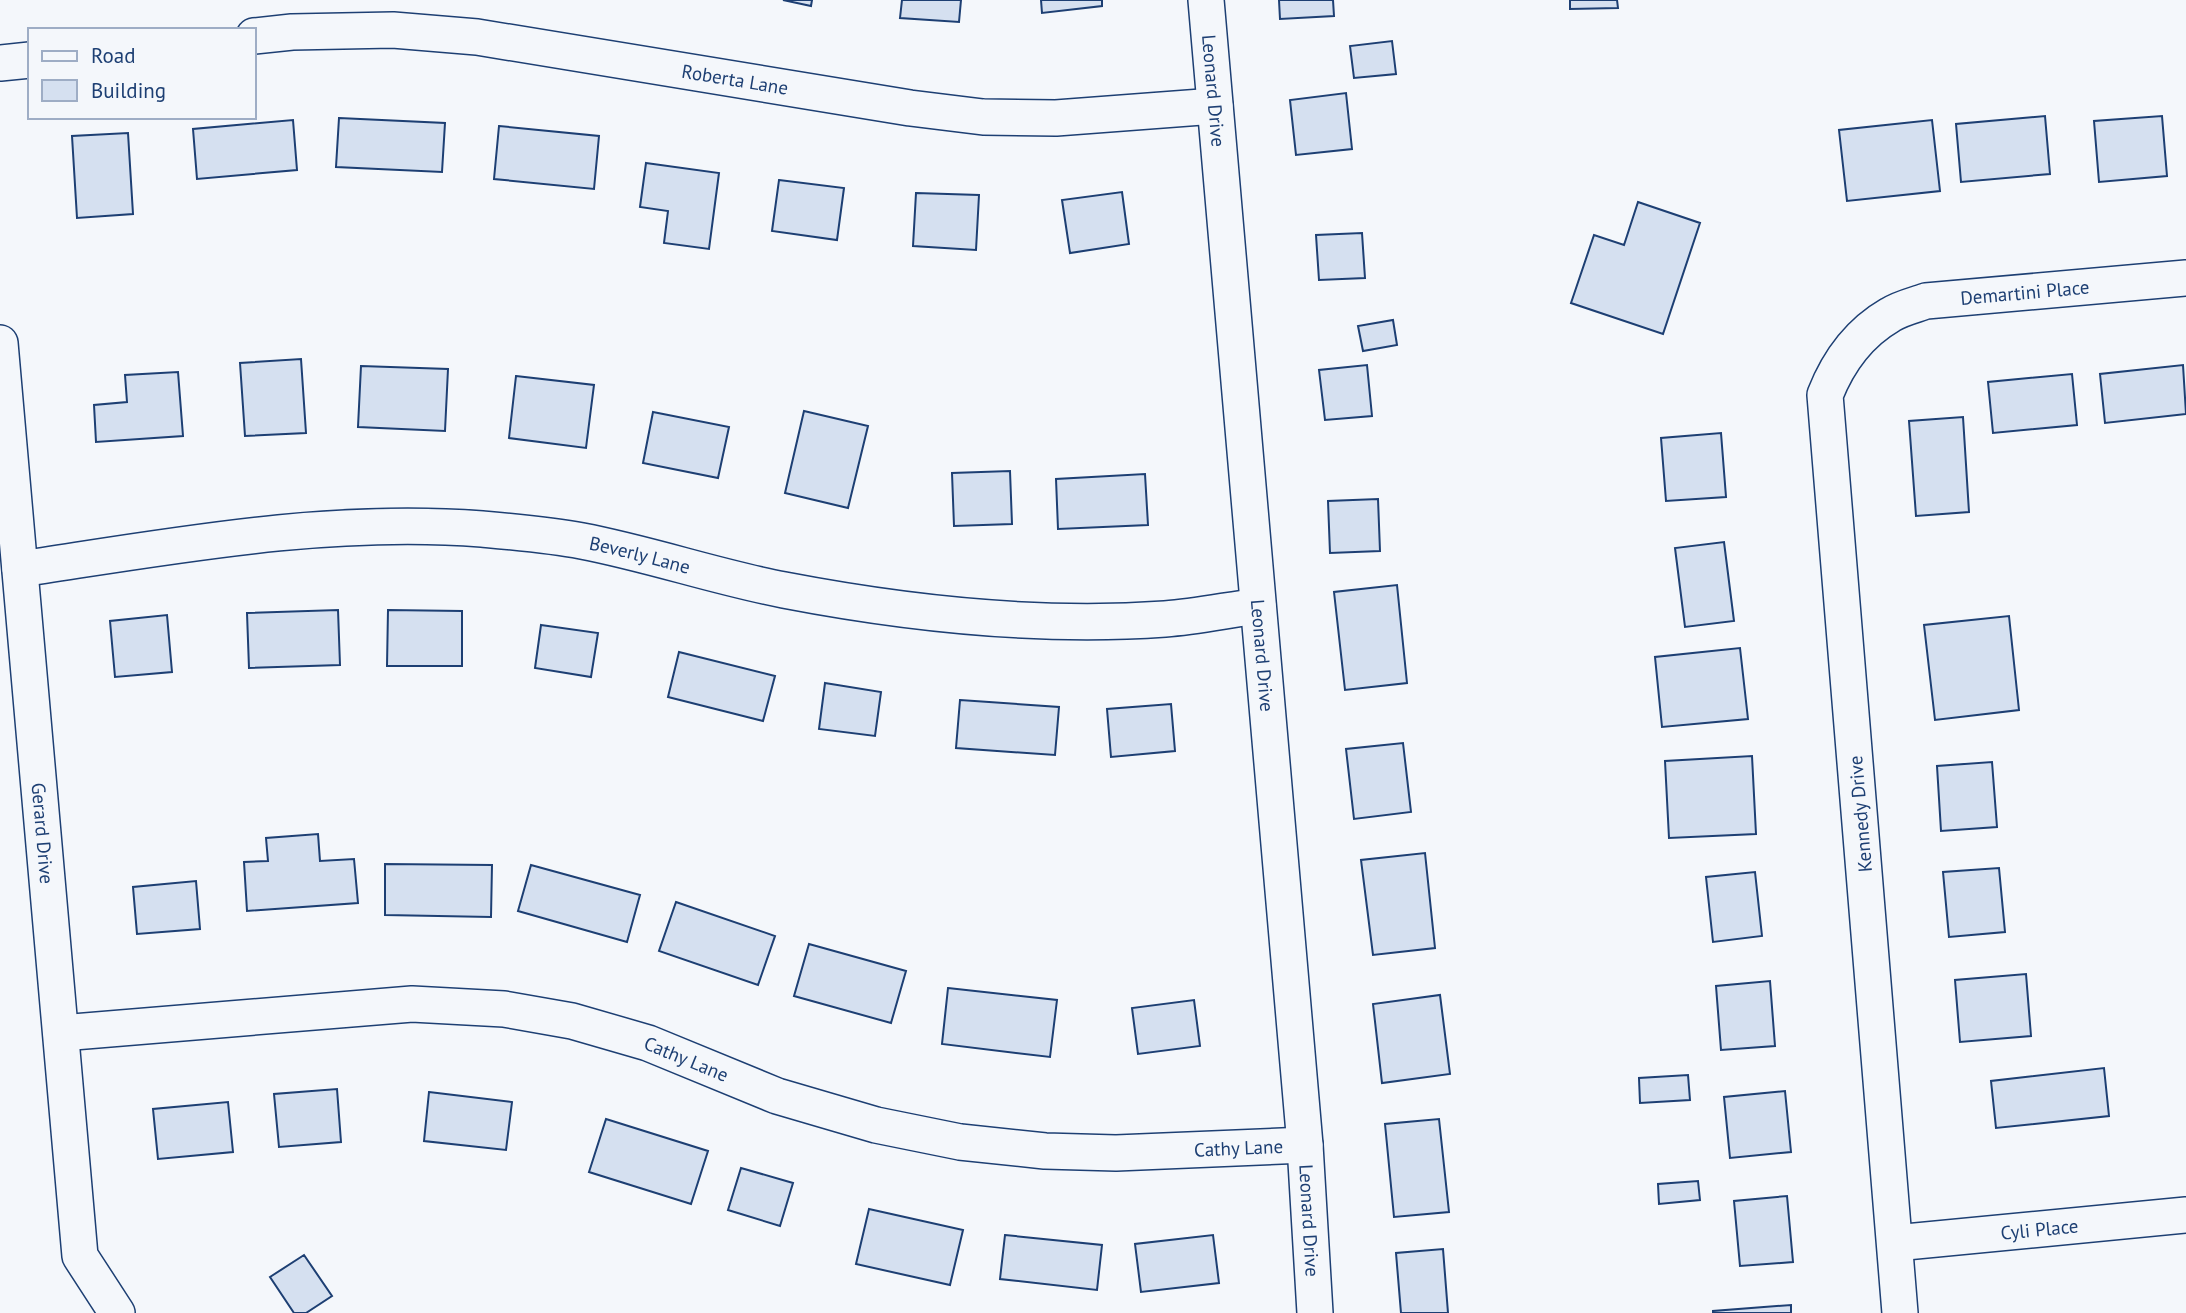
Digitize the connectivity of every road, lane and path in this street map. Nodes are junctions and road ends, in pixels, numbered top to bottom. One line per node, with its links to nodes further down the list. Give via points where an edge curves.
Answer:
1 (1206, 0): 5 (street, Leonard Drive)
2 (256, 36): 5 (street, Roberta Lane, via 393,30 477,37 983,117 1056,118)
3 (28, 60): 4 (street)
4 (0, 63)
5 (1215, 106): 10 (street, Leonard Drive)
6 (2186, 278): 7 (street, Demartini Place, via 1926,301 1892,314)
7 (1870, 329): 14 (street, Kennedy Drive, via 1847,353 1825,395)
8 (0, 343): 9 (street, Gerard Drive)
9 (20, 569): 10 (street, Beverly Lane, via 256,534 375,527 481,529 581,541 865,605 976,617 1167,619); 11 (street, Gerard Drive)
10 (1258, 606): 12 (street, Leonard Drive)
11 (61, 1033): 12 (street, Cathy Lane, via 412,1004 504,1009 572,1021 648,1044 777,1096 876,1125 960,1142 1116,1153); 15 (street, Gerard Drive, via 80,1256)
12 (1305, 1145): 16 (street, Leonard Drive)
13 (2186, 1215): 14 (street, Cyli Place)
14 (1895, 1243): 17 (street, Kennedy Drive)
15 (117, 1313)
16 (1315, 1313)
17 (1900, 1313)

